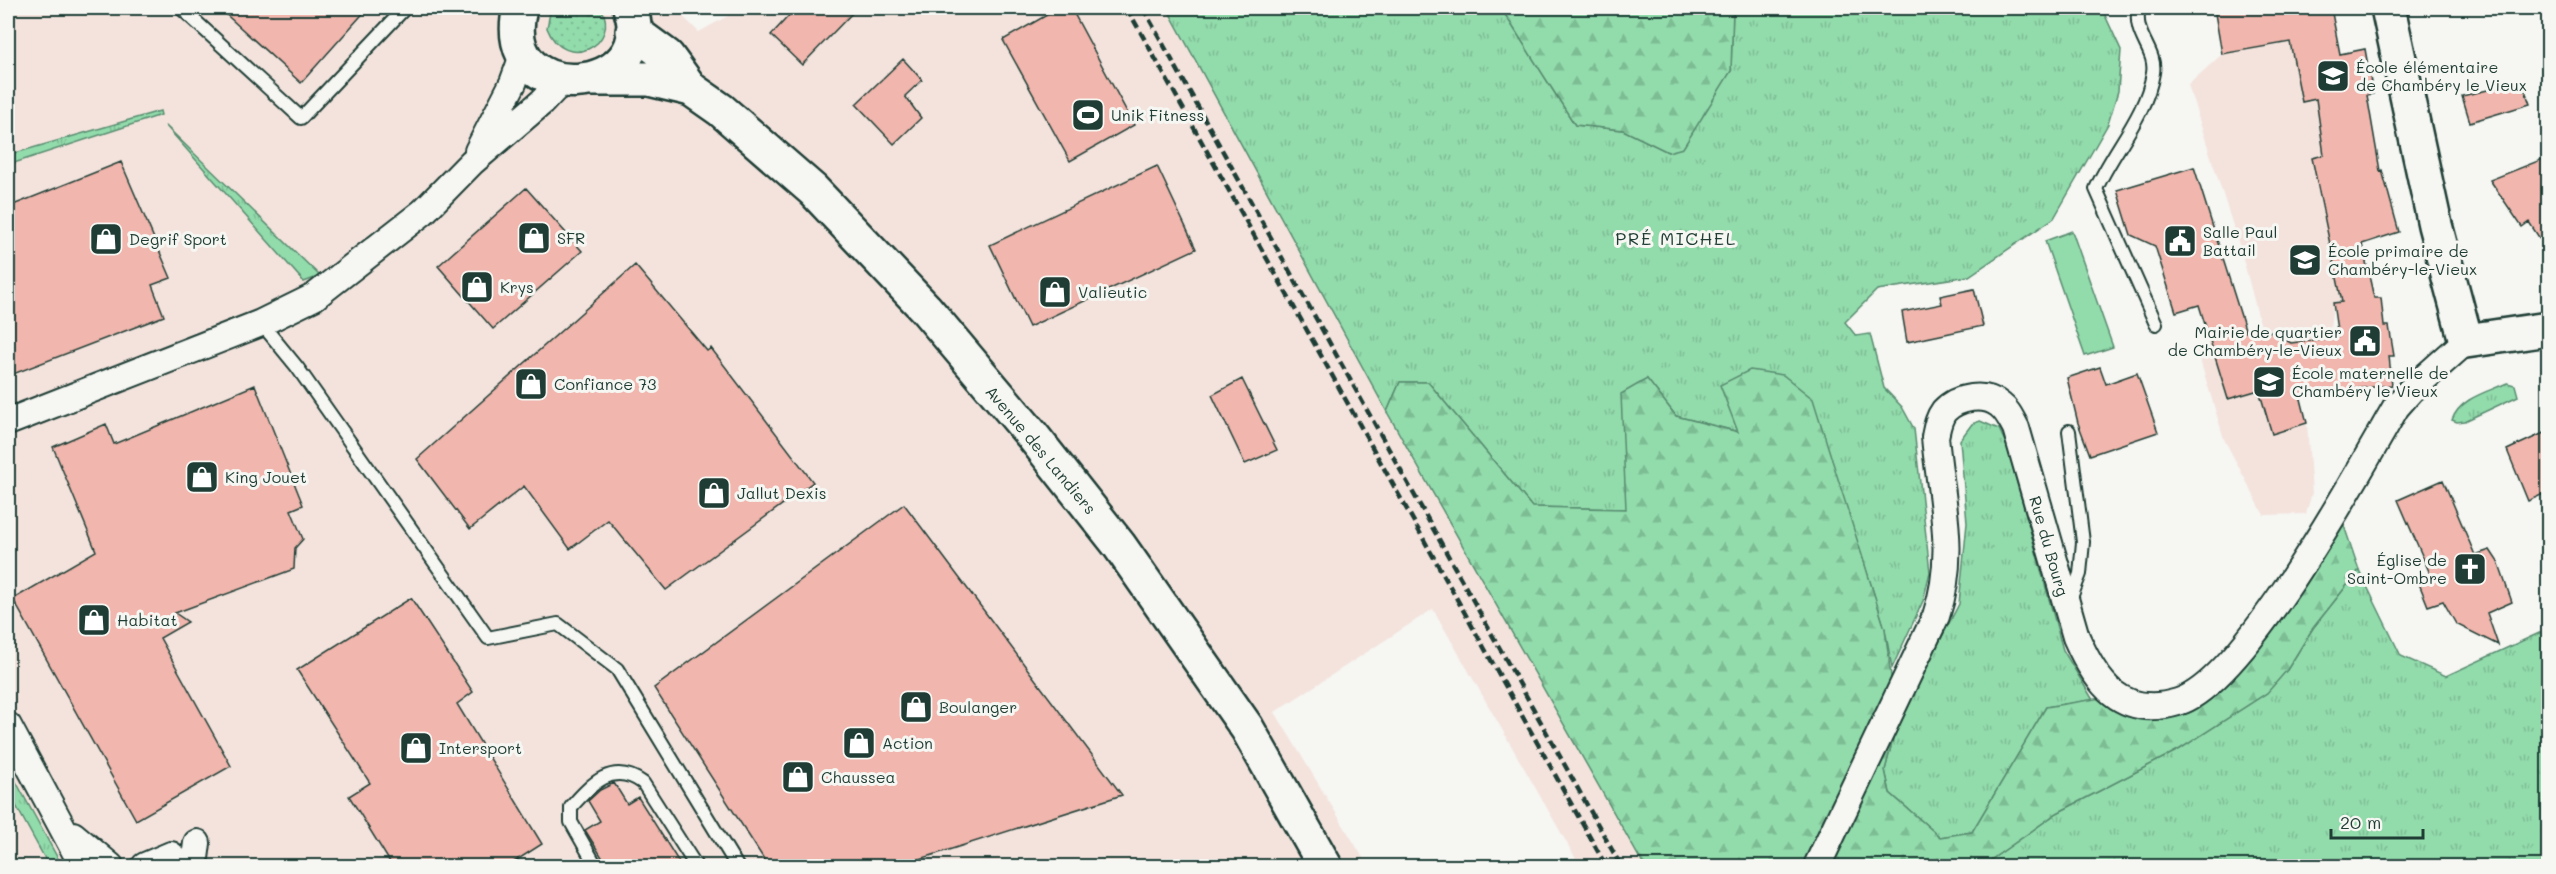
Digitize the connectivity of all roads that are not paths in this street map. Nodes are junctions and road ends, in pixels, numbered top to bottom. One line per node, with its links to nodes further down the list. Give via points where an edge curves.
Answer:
1 (181, 8): 2 (lane, via 302,118)
2 (405, 8)
3 (2139, 8): 11 (lane, via 2140,36 2150,52 2153,71 2145,102 2096,189)
4 (2388, 8): 13 (main road, via 2435,225)
5 (632, 19): 7 (main road, via 622,60 609,71); 8 (main road, Avenue des Landiers)
6 (519, 25): 7 (main road, via 529,62 545,74); 9 (street, via 513,82)
7 (577, 81): 8 (main road, Avenue des Landiers, via 649,80); 9 (street, via 542,102)
8 (691, 89): 27 (main road, Avenue des Landiers, via 813,190 925,308 1032,435 1119,545 1247,729)
9 (472, 162): 10 (street, via 423,212 358,265 314,297)
10 (261, 323): 14 (street); 26 (lane, via 297,367 488,638 558,624 617,669)
11 (2156, 324)
12 (2548, 329): 13 (main road)
13 (2466, 341): 16 (street, Rue du Bourg, via 2396,407 2314,549 2233,658 2201,689 2180,702 2130,704 2104,688 2089,669)
14 (8, 422)
15 (2069, 431): 16 (lane, via 2083,542 2080,574)
16 (2066, 609): 28 (street, Rue du Bourg, via 2016,428 1998,403 1985,398 1959,401 1945,410 1935,437 1948,550 1945,588 1936,616)
17 (8, 726): 18 (street)
18 (63, 827): 20 (street); 21 (street); 22 (street)
19 (171, 855): 23 (street)
20 (83, 867)
21 (90, 867)
22 (110, 867)
23 (145, 867)
24 (597, 867): 25 (lane, via 571,822 571,807 589,787 614,773 632,775 643,783)
25 (696, 867)
26 (737, 867)
27 (1325, 867)
28 (1817, 867)

